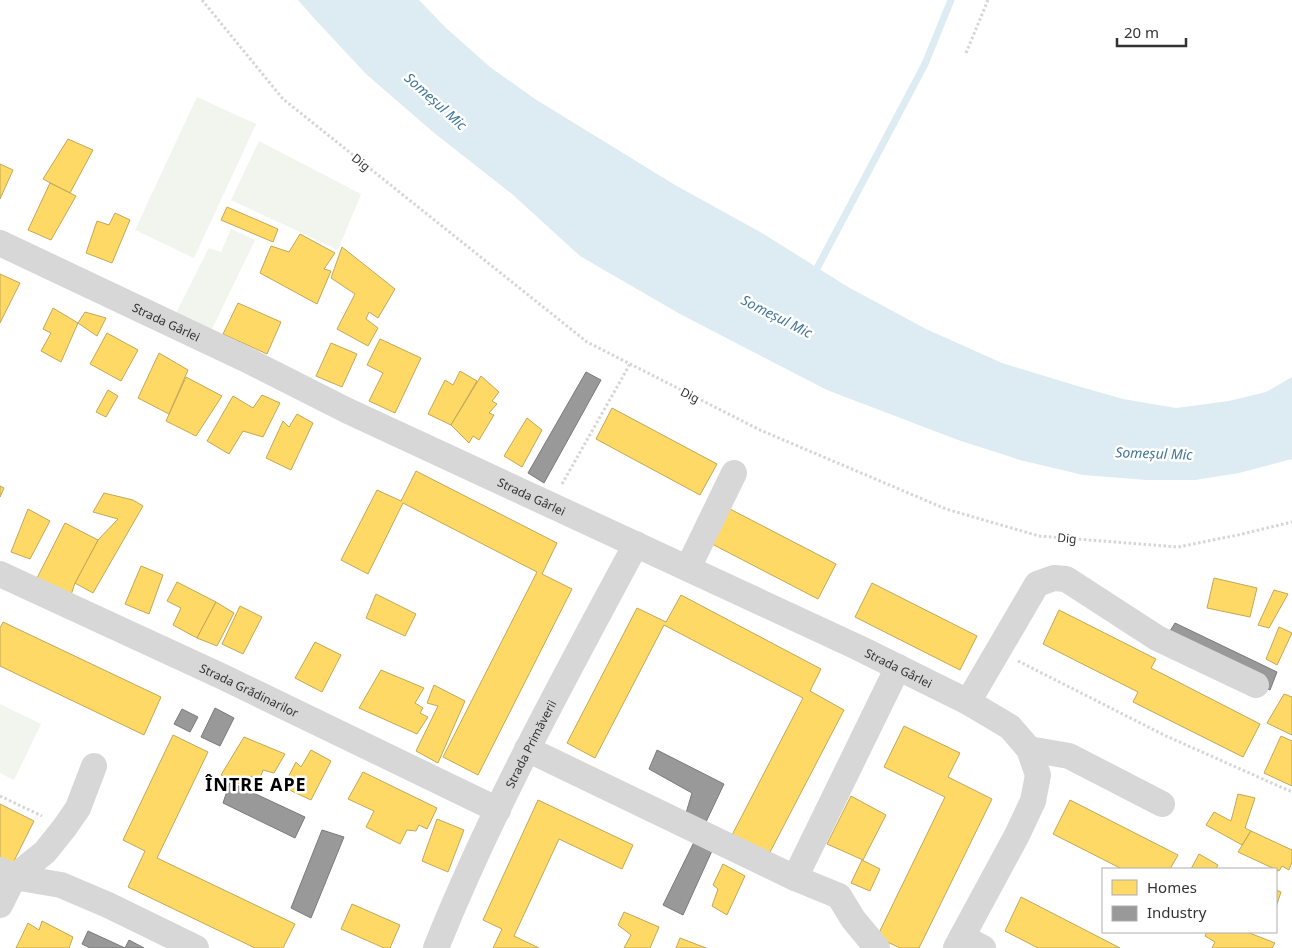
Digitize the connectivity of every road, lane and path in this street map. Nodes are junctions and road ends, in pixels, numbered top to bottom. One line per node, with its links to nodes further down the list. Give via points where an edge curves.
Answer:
1 (202, 0): 5 (path, Dig, via 283,99 587,342)
2 (988, 0): 3 (path)
3 (966, 53)
4 (0, 243): 7 (street, Strada Gârlei, via 348,411)
5 (630, 364): 7 (path); 8 (path, Dig, via 760,430 946,509 1039,536 1178,547)
6 (734, 474): 10 (street)
7 (550, 504): 9 (street, Strada Gârlei)
8 (1292, 522)
9 (636, 544): 10 (street, Strada Gârlei); 16 (street, Strada Primăverii)
10 (695, 571): 13 (street, Strada Gârlei)
11 (0, 574): 22 (street, Strada Grădinarilor)
12 (998, 651): 14 (street, via 1037,584 1054,578 1066,579 1157,638); 15 (street); 19 (path, via 1166,736)
13 (898, 667): 15 (street, Strada Gârlei); 25 (street)
14 (1256, 685)
15 (968, 702): 17 (street, Strada Gârlei, via 1010,727)
16 (527, 749): 22 (street, Strada Primăverii); 25 (street)
17 (1029, 749): 21 (street, via 1069,756); 27 (street, Strada Gârlei, via 1038,775 1033,801)
18 (94, 766): 23 (street, via 78,808)
19 (1292, 792)
20 (0, 796): 23 (path)
21 (1162, 804)
22 (498, 810): 29 (street, Strada Primăverii)
23 (65, 827): 24 (street, via 45,852)
24 (7, 873): 26 (street); 28 (street, via 61,885)
25 (795, 878): 30 (street, via 839,896)
26 (0, 905)
27 (967, 944)
28 (196, 948)
29 (436, 948)
30 (877, 948)

